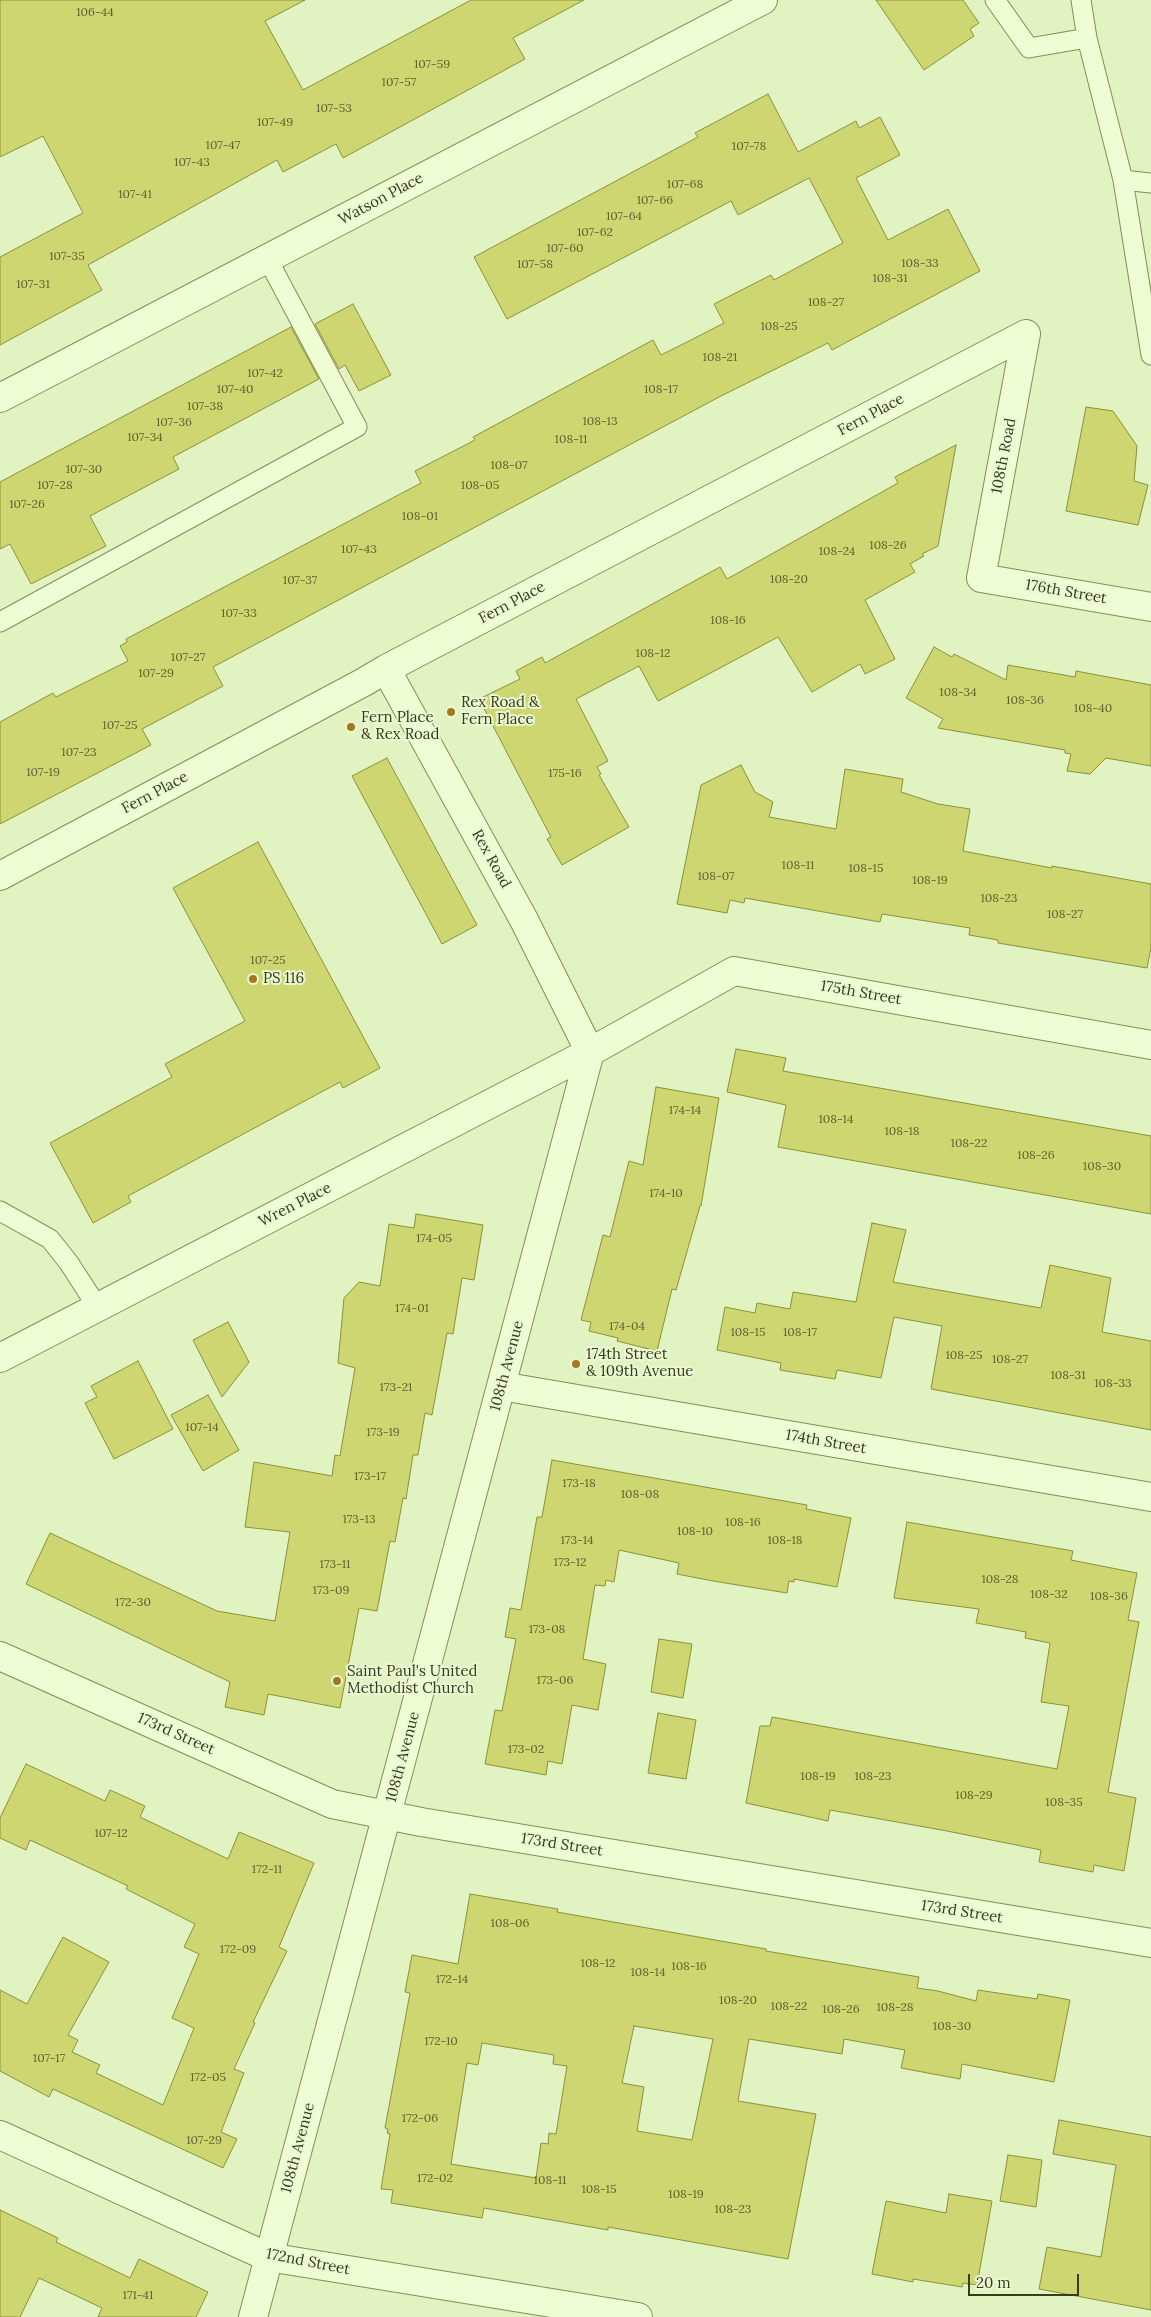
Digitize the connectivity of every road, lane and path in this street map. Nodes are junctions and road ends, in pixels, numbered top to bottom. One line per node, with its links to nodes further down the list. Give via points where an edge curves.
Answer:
1 (763, 0): 7 (street, Watson Place)
2 (995, 0): 4 (lane, via 1029,48)
3 (1080, 0): 4 (lane)
4 (1087, 38): 5 (lane)
5 (1123, 180): 6 (lane); 9 (lane)
6 (1151, 183)
7 (267, 258): 10 (street, Watson Place); 13 (lane, via 358,427)
8 (1026, 334): 11 (street, 108th Road); 14 (street, Fern Place)
9 (1151, 355)
10 (0, 398)
11 (981, 578): 12 (street, 176th Street)
12 (1151, 607)
13 (0, 622)
14 (386, 668): 15 (street, Fern Place); 17 (street, Rex Road, via 524,920)
15 (0, 876)
16 (1151, 1045): 17 (street, 175th Street, via 734,971)
17 (590, 1052): 19 (street, Wren Place); 21 (street, 108th Avenue)
18 (0, 1211): 19 (lane, via 50,1239)
19 (98, 1308): 20 (street, Wren Place)
20 (0, 1358)
21 (501, 1386): 22 (street, 174th Street); 24 (street, 108th Avenue)
22 (1151, 1496)
23 (0, 1656): 24 (street, 173rd Street, via 332,1804)
24 (388, 1816): 25 (street, 173rd Street); 27 (street, 108th Avenue)
25 (1151, 1943)
26 (0, 2135): 27 (street, 172nd Street)
27 (268, 2257): 28 (street, 108th Avenue); 29 (street, 172nd Street)
28 (253, 2317)
29 (638, 2317)

